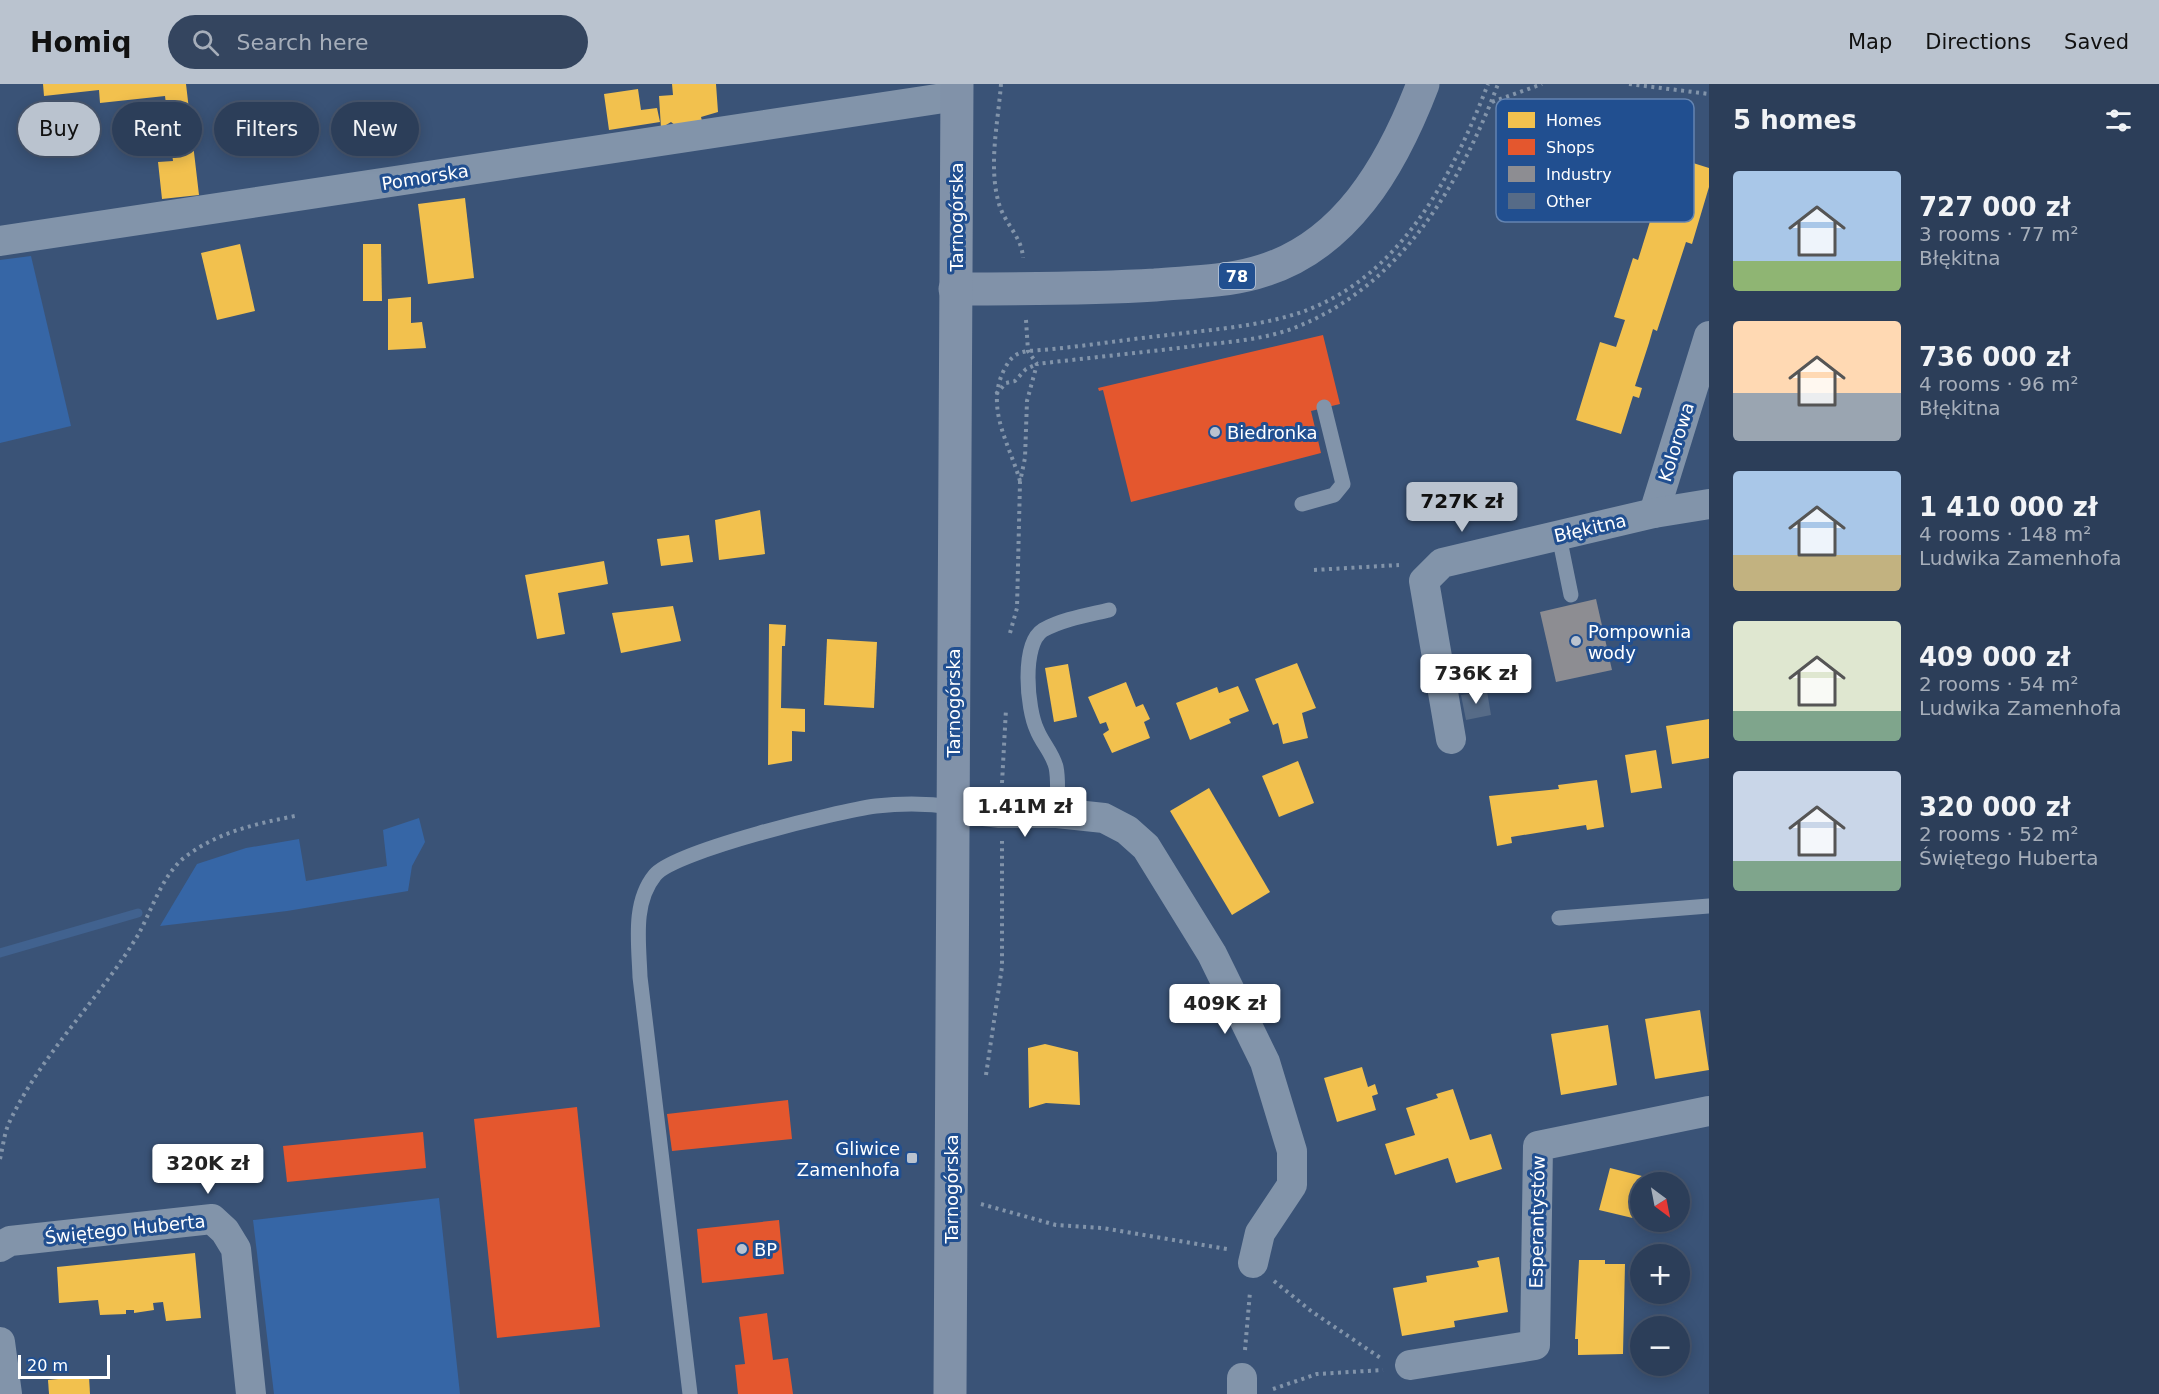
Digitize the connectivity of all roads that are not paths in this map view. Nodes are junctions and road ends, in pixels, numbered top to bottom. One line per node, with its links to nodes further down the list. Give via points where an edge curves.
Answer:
1 (1423, 84): 4 (main road, 78, via 1390,160 1366,196 1333,230 1293,258 1255,273 1214,280 1107,288)
2 (957, 90): 3 (street, Pomorska); 4 (main road, Tarnogórska)
3 (0, 241)
4 (955, 289): 14 (main road, Tarnogórska)
5 (1709, 336): 9 (street, Kolorowa)
6 (1324, 407): 7 (lane, via 1343,484 1334,495)
7 (1302, 504)
8 (1709, 504): 9 (street, Błękitna)
9 (1654, 513): 10 (street, Błękitna)
10 (1559, 536): 11 (lane); 13 (street, Błękitna, via 1442,563 1424,581)
11 (1571, 595)
12 (1109, 610): 15 (lane, via 1042,631 1033,640 1028,655 1030,711 1056,768)
13 (1451, 739)
14 (953, 807): 15 (street, via 1000,813); 25 (lane, via 926,803 875,806 736,840 672,862 655,874 646,892 638,920 640,977); 26 (main road, Tarnogórska)
15 (1057, 813): 20 (street, via 1104,818 1127,830 1146,847 1212,954 1265,1062 1292,1151 1292,1185 1260,1233)
16 (1709, 906): 17 (lane)
17 (1559, 918)
18 (1709, 1112): 22 (street, Esperantystów, via 1538,1146 1535,1345)
19 (0, 1247): 24 (street, Świętego Huberta, via 10,1241 212,1218 236,1249)
20 (1253, 1263)
21 (0, 1342): 23 (street)
22 (1395, 1366)
23 (7, 1394)
24 (251, 1394)
25 (690, 1394)
26 (950, 1394)

